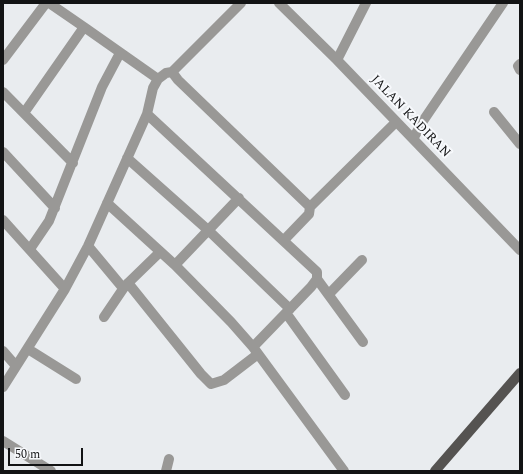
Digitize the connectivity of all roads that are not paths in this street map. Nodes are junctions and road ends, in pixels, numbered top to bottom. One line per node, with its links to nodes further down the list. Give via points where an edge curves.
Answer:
1 (46, 3): 9 (street)
2 (49, 3): 7 (street)
3 (242, 3): 13 (street)
4 (279, 3): 10 (street, JALAN KADIRAN)
5 (366, 3): 10 (street)
6 (503, 3): 20 (street)
7 (84, 27): 8 (street); 17 (street)
8 (120, 53): 14 (street); 24 (street, via 102,86)
9 (3, 60)
10 (337, 60): 19 (street, JALAN KADIRAN)
11 (520, 64): 12 (street)
12 (520, 70)
13 (172, 72): 14 (street); 27 (street)
14 (158, 79): 18 (street, via 153,88)
15 (3, 92): 17 (street)
16 (494, 112): 21 (street)
17 (24, 113): 24 (street)
18 (147, 114): 23 (street); 25 (street)
19 (396, 122): 20 (street, JALAN KADIRAN); 27 (street)
20 (413, 139): 34 (street, JALAN KADIRAN)
21 (520, 144)
22 (3, 152): 28 (street)
23 (127, 158): 26 (street); 30 (street)
24 (73, 163): 28 (street)
25 (239, 198): 30 (street); 31 (street)
26 (107, 203): 32 (street); 35 (street)
27 (310, 207): 31 (street, via 309,214)
28 (55, 208): 33 (street, via 45,230)
29 (3, 220): 33 (street)
30 (208, 230): 37 (street); 42 (street)
31 (284, 240): 38 (street, via 315,269)
32 (88, 246): 39 (street); 40 (street)
33 (30, 249): 40 (street)
34 (520, 250)
35 (160, 252): 37 (street); 39 (street)
36 (362, 260): 41 (street)
37 (175, 265): 46 (street)
38 (317, 279): 41 (street); 42 (street)
39 (125, 286): 43 (street); 46 (street, via 211,384 224,380)
40 (65, 289): 45 (street)
41 (329, 294): 44 (street)
42 (288, 311): 46 (street); 52 (street)
43 (104, 317)
44 (363, 342)
45 (28, 349): 48 (street); 50 (street)
46 (256, 350): 57 (street)
47 (3, 351): 48 (street)
48 (16, 366): 51 (street)
49 (520, 373): 58 (main road)
50 (76, 379)
51 (3, 387)
52 (345, 394)
53 (3, 440): 55 (street)
54 (169, 459): 56 (street)
55 (51, 471)
56 (166, 471)
57 (344, 471)
58 (435, 471)

